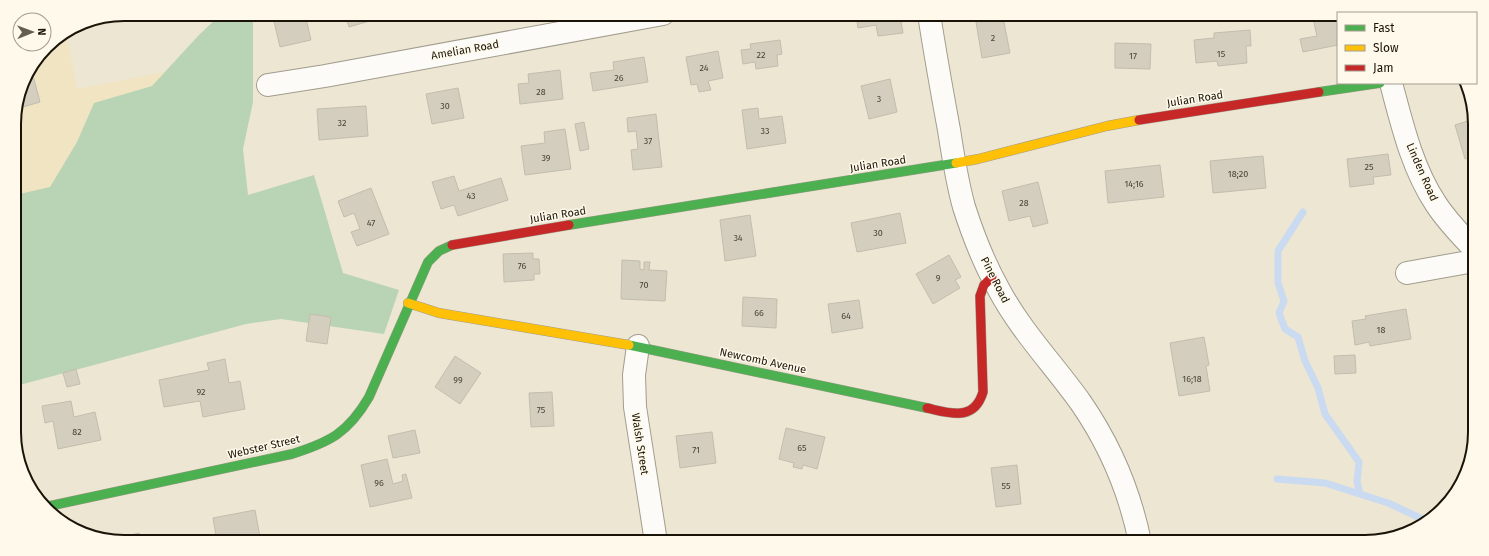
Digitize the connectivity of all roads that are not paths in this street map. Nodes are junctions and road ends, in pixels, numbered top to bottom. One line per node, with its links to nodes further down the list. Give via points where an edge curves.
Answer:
1 (625, 21): 5 (street, Amelian Road)
2 (930, 21): 6 (street, Pine Road)
3 (1373, 84): 6 (street, Julian Road, via 1107,126)
4 (1391, 84): 7 (street, Linden Road, via 1406,137 1426,188 1441,211)
5 (268, 85)
6 (954, 164): 10 (street, Pine Road, via 969,223); 11 (street, Julian Road, via 455,244 433,255)
7 (1468, 242)
8 (1468, 262): 9 (street)
9 (1407, 273)
10 (992, 277): 12 (street, Newcomb Avenue, via 985,283 980,296 983,392 975,409 964,414 954,414); 15 (street, Pine Road, via 1004,301 1081,404 1100,434 1124,485)
11 (408, 303): 12 (street, Newcomb Avenue, via 439,313); 13 (street, Webster Street, via 368,399 352,422 325,443 292,454)
12 (638, 346): 14 (street, Walsh Street, via 634,375 635,408)
13 (53, 506)
14 (655, 535)
15 (1138, 535)

